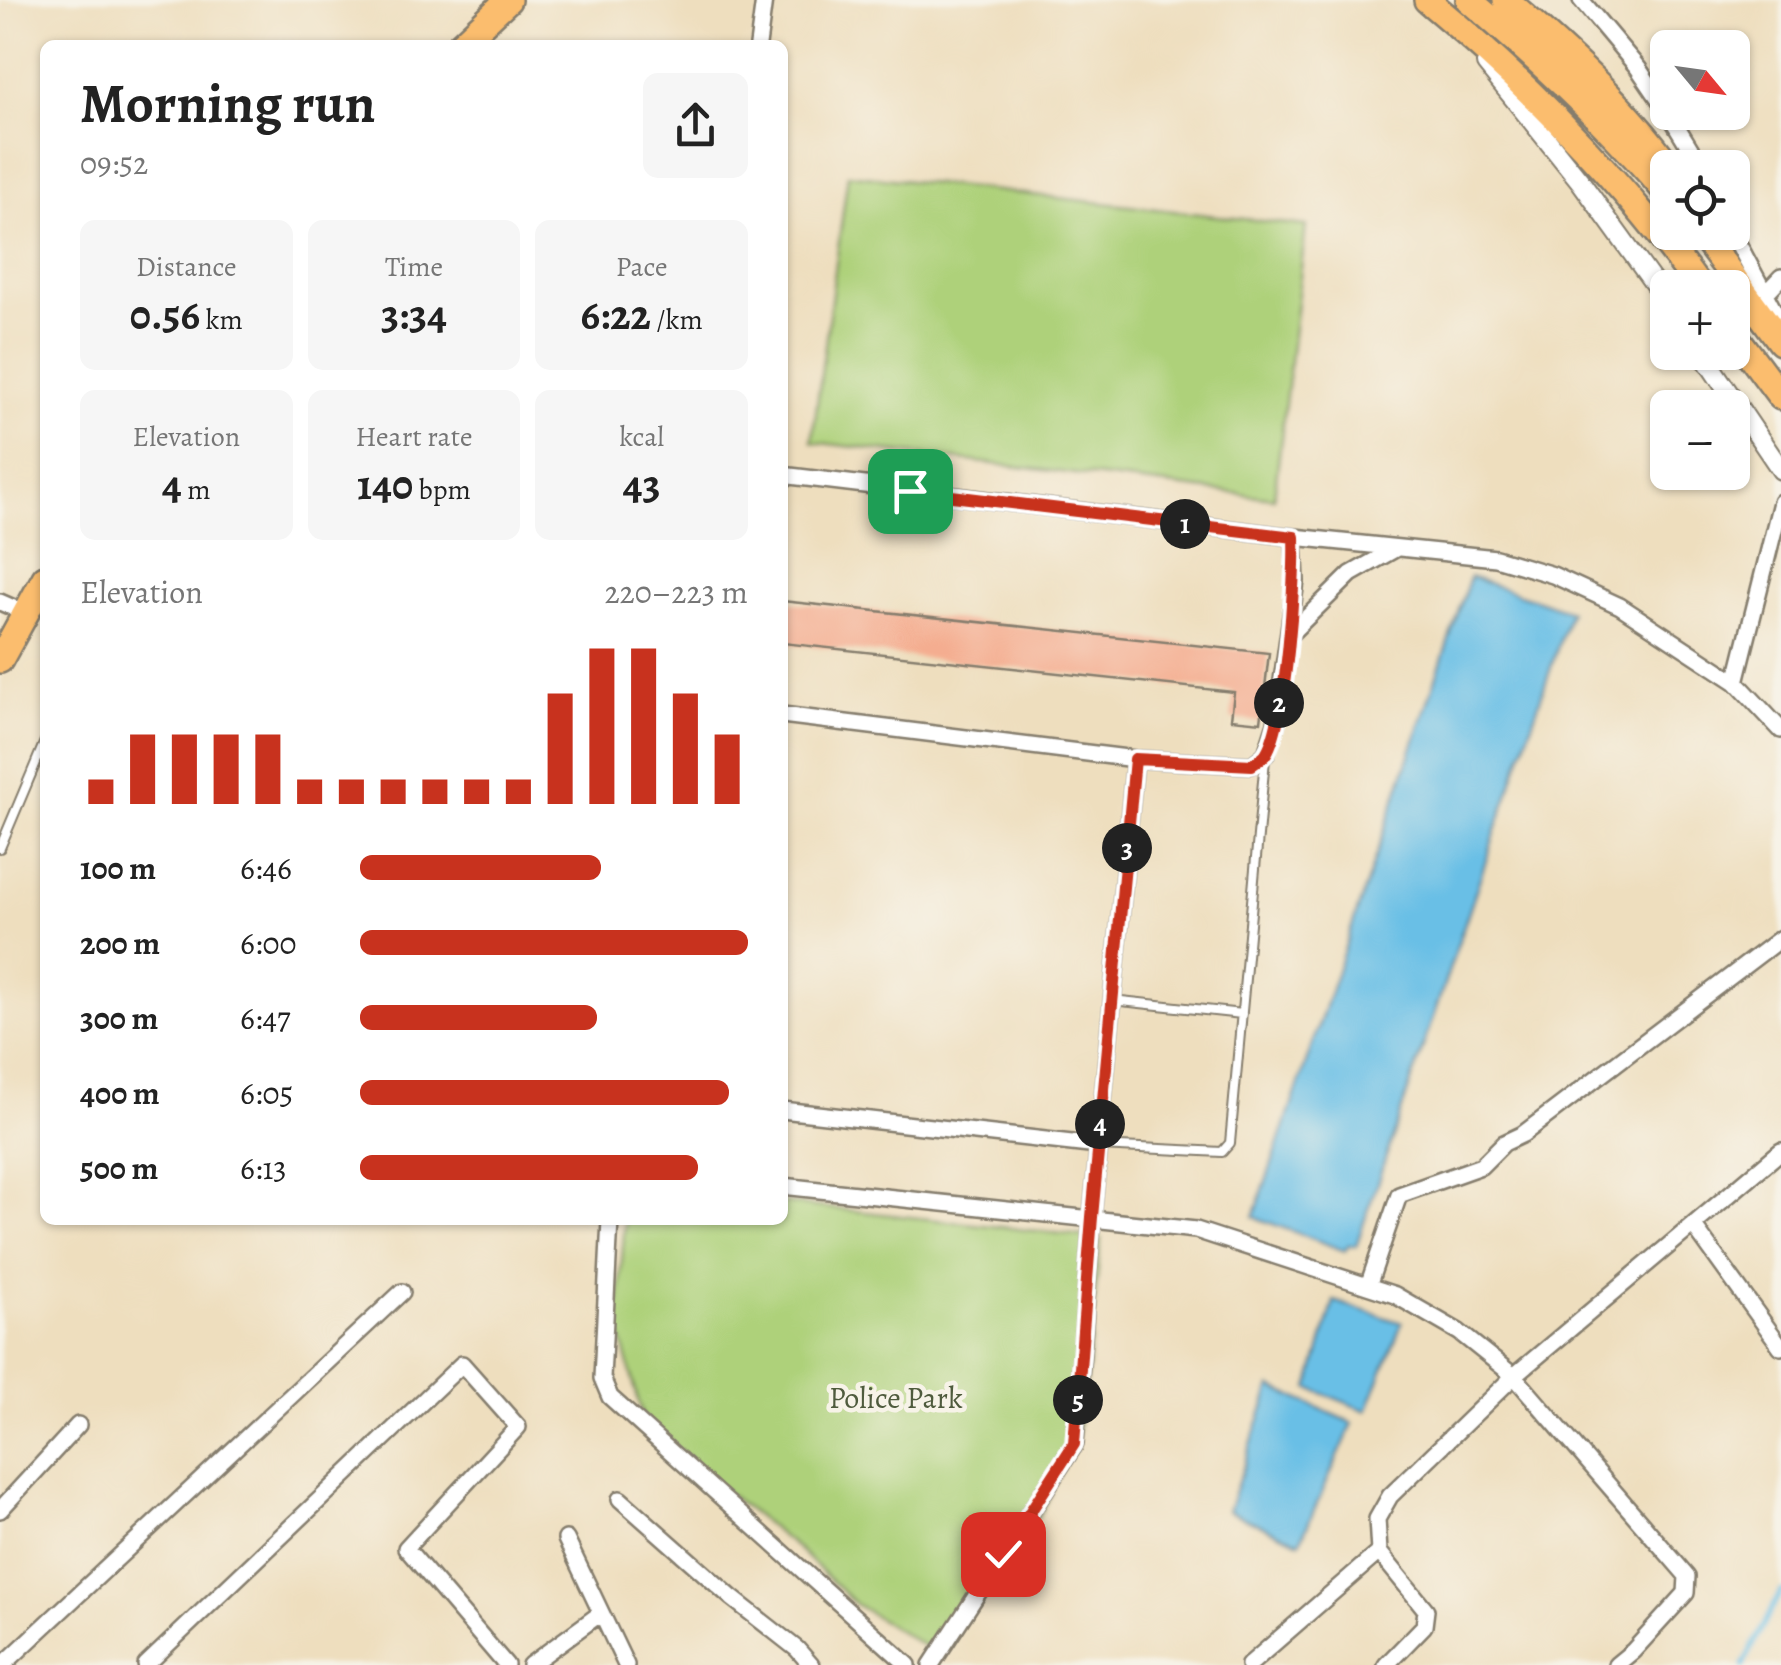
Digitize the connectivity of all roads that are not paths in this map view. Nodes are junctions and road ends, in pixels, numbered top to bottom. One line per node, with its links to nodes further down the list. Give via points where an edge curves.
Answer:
1 (508, 0): 9 (highway)
2 (764, 0): 10 (street)
3 (1412, 0): 8 (highway)
4 (1427, 0): 8 (highway)
5 (1469, 0): 13 (highway, via 1577,97)
6 (1506, 0): 12 (highway, via 1574,59)
7 (1581, 0): 11 (street)
8 (1450, 19): 16 (highway, via 1568,130); 17 (street)
9 (465, 40)
10 (759, 40)
11 (1650, 86)
12 (1657, 150)
13 (1650, 175)
14 (1714, 250): 21 (highway)
15 (1742, 250): 19 (street)
16 (1685, 270)
17 (1650, 277)
18 (1781, 277): 19 (street)
19 (1765, 294): 20 (street)
20 (1781, 324)
21 (1781, 342)
22 (1750, 355): 24 (highway)
23 (1713, 370): 25 (street)
24 (1781, 397)
25 (1781, 470)
26 (788, 476): 28 (street)
27 (1781, 502): 35 (street)
28 (1294, 537): 29 (street); 33 (street)
29 (1398, 548): 33 (street, via 1350,574); 35 (street, via 1496,558 1553,575 1620,606)
30 (40, 588): 32 (highway)
31 (0, 602): 32 (street)
32 (25, 613): 34 (highway)
33 (1290, 634): 39 (street)
34 (0, 660)
35 (1736, 682): 37 (street)
36 (788, 717): 40 (street)
37 (1781, 730)
38 (40, 753): 41 (lane)
39 (1266, 754): 40 (street, via 1252,765); 44 (lane)
40 (1135, 759): 43 (street)
41 (0, 848)
42 (1781, 938): 52 (street, via 1481,1166 1400,1195)
43 (1112, 1000): 44 (lane); 46 (street)
44 (1242, 1014): 46 (lane, via 1230,1142 1222,1152)
45 (788, 1111): 46 (street)
46 (1098, 1146): 49 (street)
47 (1781, 1151): 51 (street)
48 (788, 1187): 49 (street)
49 (1092, 1217): 52 (street, via 1196,1230); 69 (street, via 1074,1444)
50 (610, 1225): 68 (street, via 602,1378 610,1396)
51 (1693, 1225): 54 (street); 55 (street)
52 (1368, 1286): 55 (street, via 1459,1332)
53 (402, 1292): 62 (street)
54 (1781, 1348)
55 (1514, 1376): 60 (street, via 1390,1496 1377,1519); 72 (street, via 1686,1576 1686,1593)
56 (78, 1425): 58 (street)
57 (620, 1498): 67 (street)
58 (0, 1510)
59 (566, 1540): 61 (street)
60 (1379, 1552): 70 (street); 71 (street, via 1426,1610 1424,1626)
61 (601, 1613): 65 (street); 66 (street)
62 (4, 1665)
63 (146, 1665): 64 (street, via 462,1364 518,1427 406,1548)
64 (506, 1665)
65 (530, 1665)
66 (626, 1665)
67 (811, 1665)
68 (908, 1665)
69 (931, 1665)
70 (1248, 1665)
71 (1386, 1665)
72 (1616, 1665)

